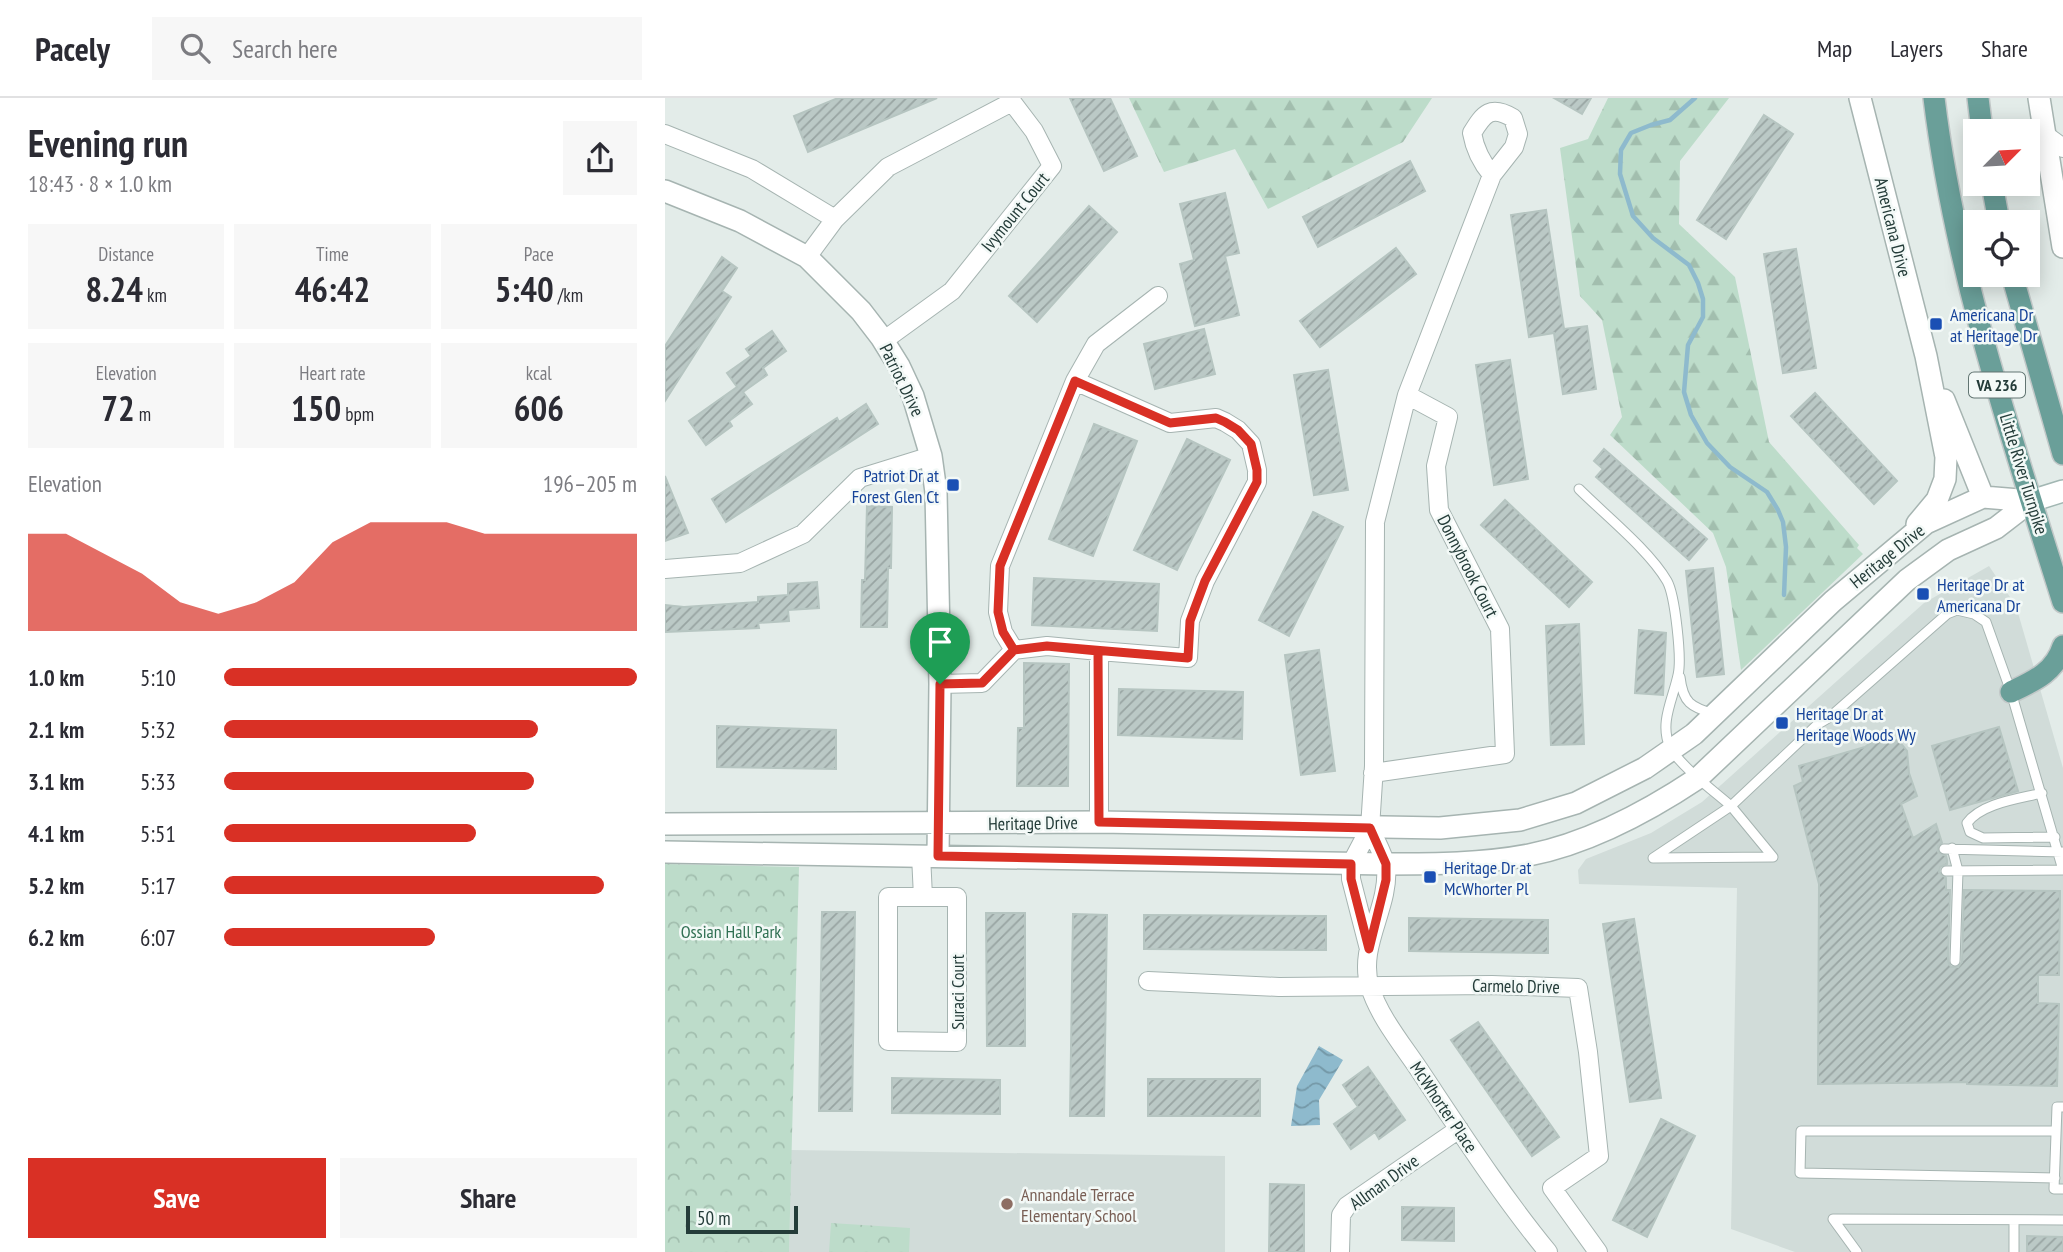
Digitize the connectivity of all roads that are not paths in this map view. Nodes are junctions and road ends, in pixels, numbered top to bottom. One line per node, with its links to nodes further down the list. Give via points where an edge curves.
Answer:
1 (1860, 98): 17 (street, Americana Drive)
2 (1934, 98): 25 (main road, Little River Turnpike / VA 236, via 1970,288)
3 (1978, 98): 5 (main road)
4 (2039, 98): 7 (street)
5 (1981, 119)
6 (665, 134): 11 (street, via 752,169)
7 (2044, 134): 8 (street); 12 (street)
8 (2063, 148)
9 (1492, 175): 19 (street)
10 (665, 191): 13 (street, Patriot Drive, via 740,221)
11 (835, 219): 13 (street, Ivymount Court); 16 (street, Ivymount Court, via 888,167 1012,102 1052,166 952,291)
12 (2063, 247)
13 (807, 257): 16 (street, Patriot Drive, via 861,311)
14 (2015, 287): 20 (main road, VA 236)
15 (1158, 296): 18 (street, via 1096,344)
16 (883, 341): 21 (street, Patriot Drive, via 913,396)
17 (1926, 356): 24 (street, Americana Drive); 26 (street, Americana Drive, via 1946,457 1945,479 1937,500)
18 (1075, 381): 30 (street, via 1000,566 998,612); 31 (street, via 1170,423 1216,418 1225,422 1251,444 1257,470 1257,482 1205,581 1190,621 1188,658)
19 (1407, 395): 37 (street, via 1375,522); 37 (street, Donnybrook Court, via 1448,417 1436,466 1439,510 1500,629 1505,754)
20 (2063, 454)
21 (931, 456): 27 (street, via 860,478 803,534 740,563); 33 (street, Patriot Drive, via 936,492)
22 (1579, 489): 32 (lane, via 1668,583 1677,624)
23 (2063, 491): 25 (street)
24 (1983, 497): 25 (street, Heritage Drive); 26 (street, Heritage Drive, via 1926,523)
25 (2031, 501): 28 (main road, Little River Turnpike / VA 236); 38 (street, Heritage Drive, via 1996,528 1948,550 1907,580)
26 (1902, 542): 35 (street, Heritage Drive)
27 (665, 569)
28 (2063, 602)
29 (2063, 646): 34 (main road, via 2050,670)
30 (1014, 650): 31 (street, via 1047,646); 33 (street, via 982,683)
31 (1098, 651): 41 (street)
32 (1679, 672): 35 (lane, via 1686,701); 36 (lane, via 1665,725)
33 (940, 684): 43 (street, Patriot Drive)
34 (2011, 692): 39 (lane); 40 (lane, via 1986,622 1957,610 1818,724)
35 (1714, 714): 36 (street, Heritage Drive)
36 (1671, 751): 38 (lane); 44 (street, Heritage Drive, via 1576,803 1520,820 1440,828)
37 (1373, 773): 44 (street)
38 (1698, 778): 40 (lane); 50 (street, Heritage Drive, via 1593,836 1530,855 1443,864)
39 (2042, 793): 45 (lane); 45 (lane, via 1985,810 1967,823 1970,832 1983,838)
40 (1731, 806): 40 (lane, via 1664,850 1653,858 1773,857)
41 (1099, 822): 43 (street, Heritage Drive); 44 (street, Heritage Drive)
42 (665, 824): 43 (street, Heritage Drive)
43 (937, 824): 48 (street, Patriot Drive)
44 (1370, 828): 49 (street); 50 (street)
45 (2055, 837): 47 (lane)
46 (665, 852): 48 (street, Heritage Drive)
47 (2061, 852): 51 (lane); 53 (lane, via 1948,849)
48 (930, 855): 49 (street, Heritage Drive); 54 (street)
49 (1351, 864): 50 (street, Heritage Drive); 55 (street, McWhorter Place)
50 (1386, 864): 55 (street, McWhorter Place)
51 (2063, 870): 53 (lane)
52 (1946, 871): 53 (lane)
53 (1958, 871): 56 (lane)
54 (923, 897): 54 (street, Suraci Court, via 888,897 888,1041 957,1042 957,897)
55 (1369, 949): 58 (street, McWhorter Place)
56 (1955, 961)
57 (1148, 981): 58 (street, Carmelo Drive)
58 (1369, 986): 60 (street, McWhorter Place, via 1389,1026); 68 (street, Carmelo Drive, via 1578,988 1599,1156 1552,1188)
59 (2063, 1107): 61 (lane, via 2057,1107)
60 (1459, 1129): 66 (street, Allman Drive, via 1347,1206 1341,1215); 67 (street, McWhorter Place)
61 (2056, 1131): 62 (lane); 62 (lane, via 1801,1130 1800,1173)
62 (2055, 1178): 63 (lane, via 2055,1189)
63 (2063, 1189)
64 (2014, 1220): 65 (lane); 69 (lane, via 1833,1219); 70 (lane)
65 (2063, 1220)
66 (1341, 1252)
67 (1548, 1252)
68 (1598, 1252)
69 (1857, 1252)
70 (2014, 1252)

